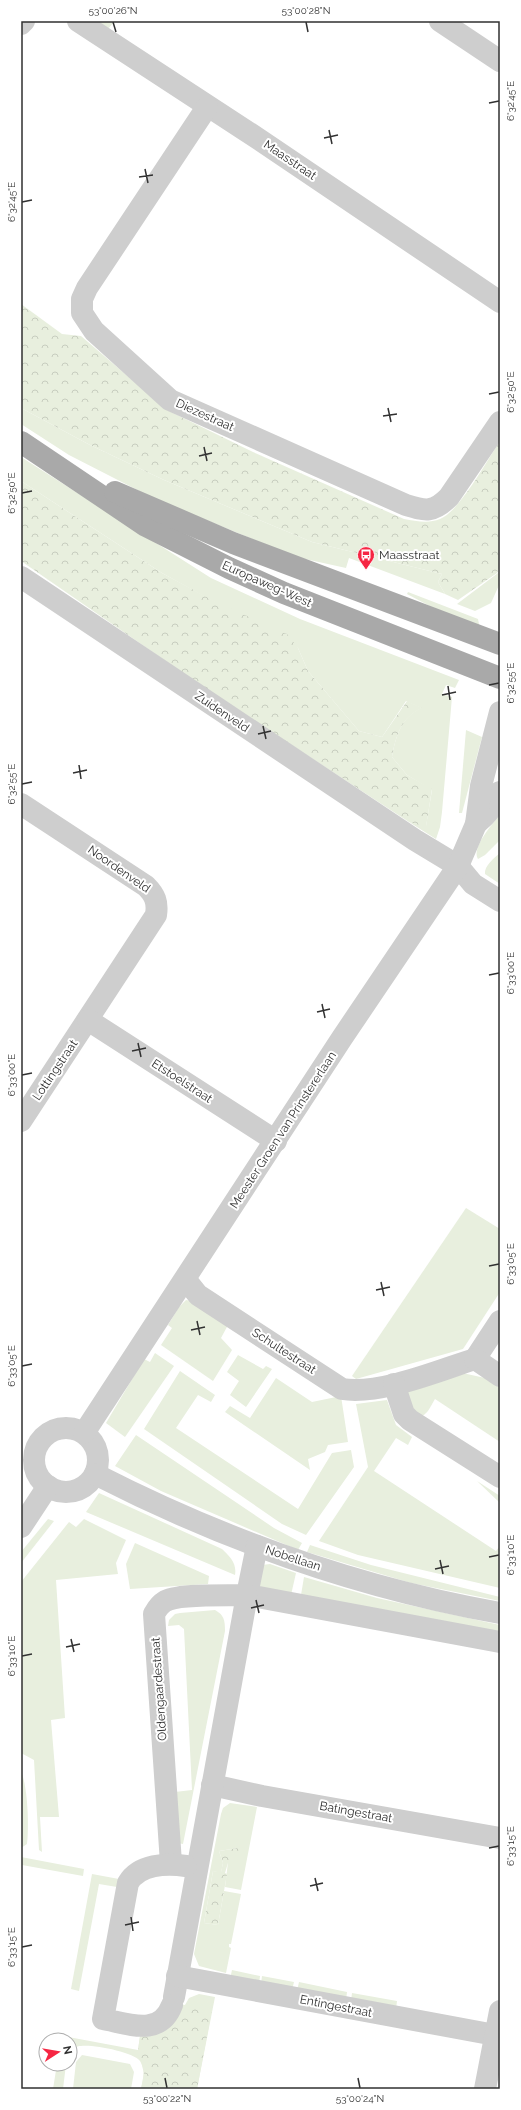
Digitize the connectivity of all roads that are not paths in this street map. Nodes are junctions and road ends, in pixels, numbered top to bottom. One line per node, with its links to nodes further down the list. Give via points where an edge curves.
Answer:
1 (24, 21): 4 (street)
2 (78, 21): 6 (street, Maasstraat)
3 (440, 21): 5 (street)
4 (21, 24)
5 (500, 61)
6 (207, 107): 7 (street, Maasstraat); 8 (street, Diezestraat, via 87,288 82,299 82,312 94,331 170,400 406,505 425,510 439,507 449,497)
7 (500, 302)
8 (500, 422)
9 (21, 442): 10 (main road, Europaweg-West)
10 (49, 461): 12 (main road, Europaweg-West, via 182,522); 13 (main road, Europaweg-West, via 146,526 229,568 284,593)
11 (21, 577): 18 (street, Zuidenveld, via 390,824)
12 (500, 644)
13 (500, 678)
14 (500, 712): 17 (street, Meester Groen van Prinstererlaan, via 481,786)
15 (500, 792): 17 (street, Meester Groen van Prinstererlaan, via 486,816)
16 (21, 804): 20 (street, Noordenveld, via 146,886 156,900 156,915)
17 (476, 824): 18 (street, Meester Groen van Prinstererlaan)
18 (458, 866): 19 (street, Zuidenveld, via 473,884); 22 (street, Meester Groen van Prinstererlaan)
19 (500, 901)
20 (88, 1020): 21 (street, Lottingstraat); 22 (street, Etstoelstraat)
21 (21, 1121)
22 (276, 1142): 23 (street, Meester Groen van Prinstererlaan)
23 (186, 1280): 27 (street, Schultestraat, via 198,1295 342,1389 354,1391); 28 (street, Meester Groen van Prinstererlaan)
24 (500, 1321): 25 (street)
25 (475, 1359): 26 (street); 27 (street, Schultestraat)
26 (500, 1376)
27 (394, 1384): 31 (street, via 404,1414 410,1420)
28 (84, 1433): 29 (street, via 67,1427 58,1428 42,1438); 30 (street, via 91,1439 98,1456)
29 (29, 1440): 32 (street, via 36,1472)
30 (95, 1474): 32 (street, via 86,1484 74,1491 56,1490); 34 (street, Nobellaan, via 182,1516)
31 (500, 1477)
32 (48, 1486): 33 (street)
33 (21, 1527)
34 (257, 1546): 35 (street); 36 (street, Nobellaan, via 394,1589)
35 (248, 1595): 37 (street); 38 (street); 40 (street, Oldengaardestraat, via 179,1597 165,1601 154,1614)
36 (500, 1613)
37 (500, 1642)
38 (212, 1785): 39 (street, Batingestraat); 41 (street)
39 (500, 1838)
40 (170, 1863): 41 (street); 42 (street, via 145,1868 128,1883 102,2019 152,2026 169,2013)
41 (197, 1868): 42 (street)
42 (174, 1993): 44 (street, Entingestraat)
43 (500, 2011): 44 (street)
44 (495, 2035): 45 (street)
45 (485, 2089)

